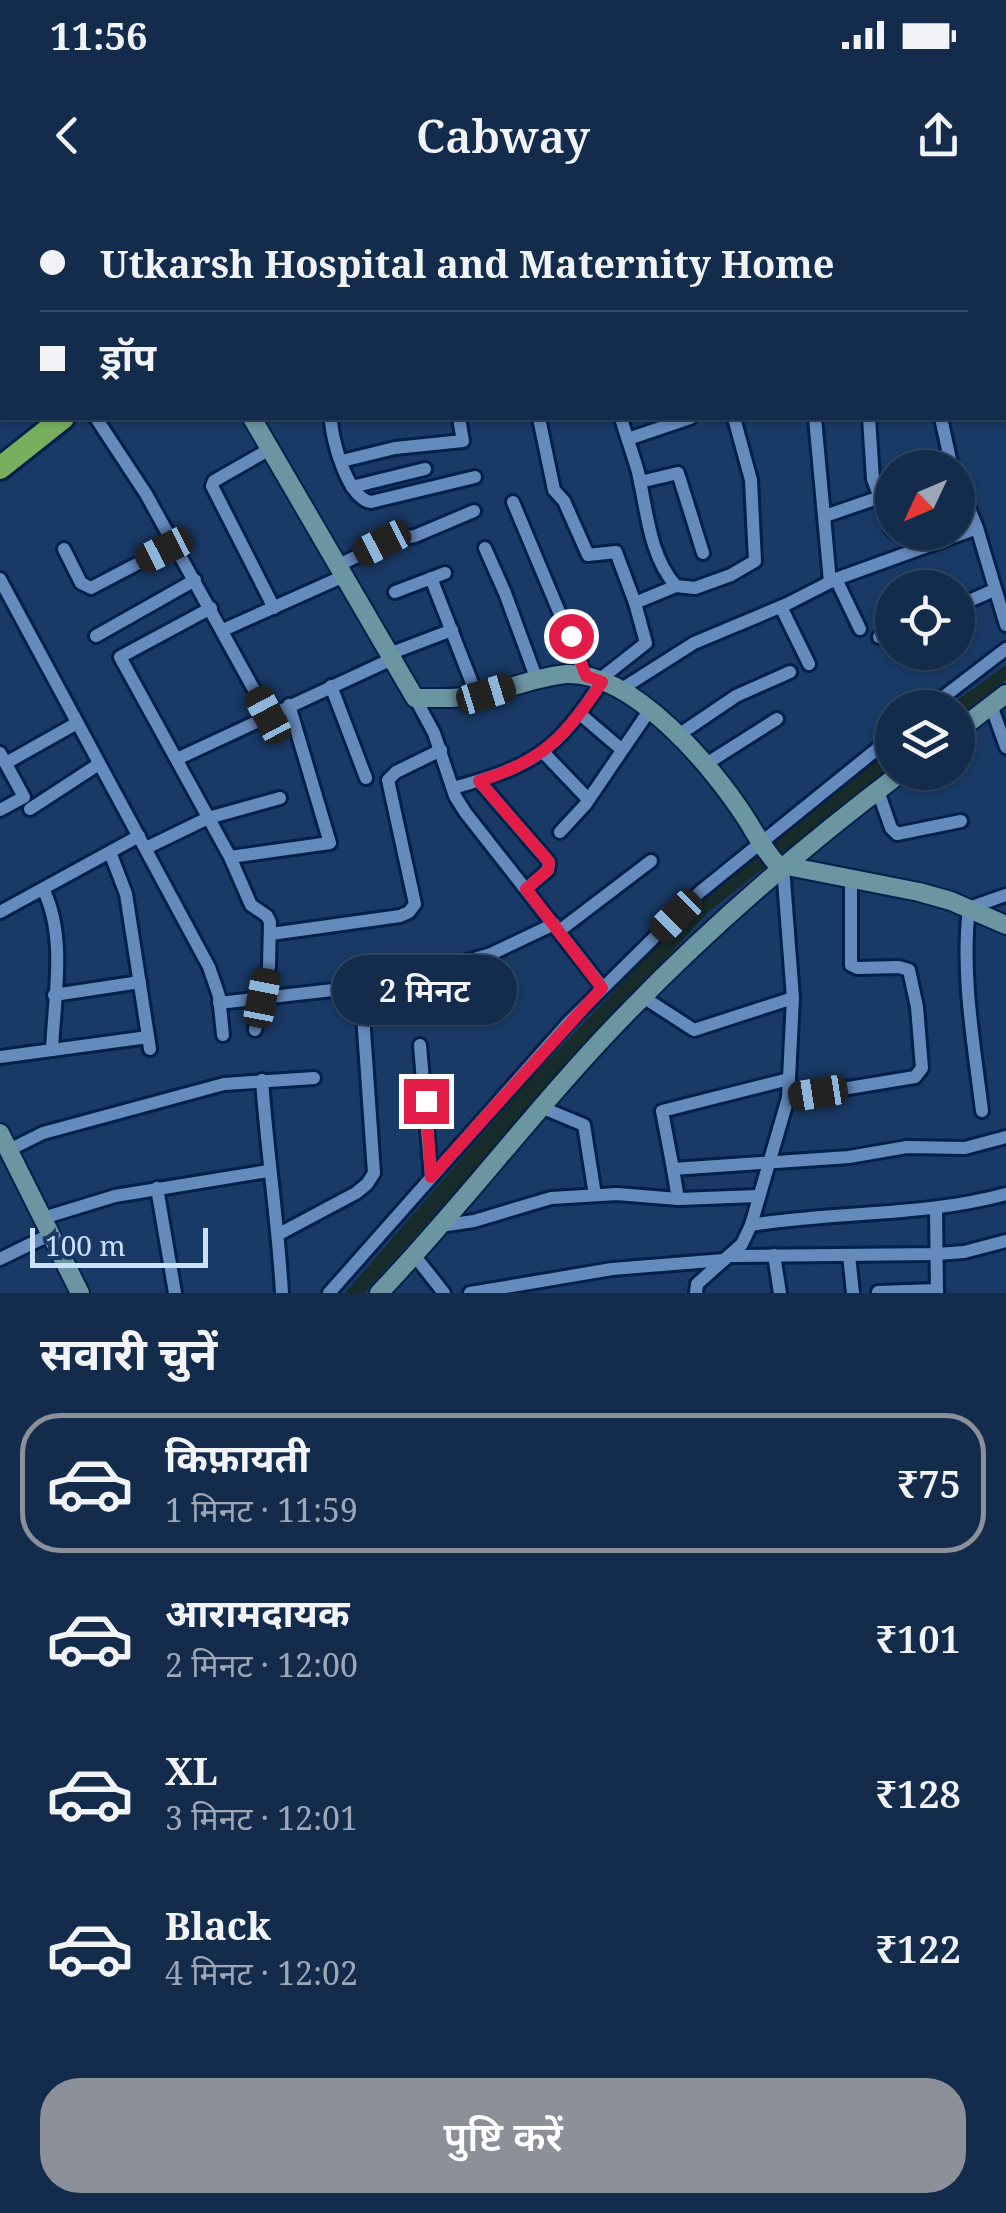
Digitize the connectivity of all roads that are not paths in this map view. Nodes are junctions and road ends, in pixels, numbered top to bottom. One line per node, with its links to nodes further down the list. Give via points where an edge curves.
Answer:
1 (36, 420): 15 (highway)
2 (60, 420): 19 (highway)
3 (97, 420): 30 (street)
4 (253, 420): 16 (street)
5 (331, 420): 18 (street)
6 (459, 420): 18 (street, via 463,442)
7 (539, 420): 44 (street, via 555,492 587,554 616,552)
8 (622, 420): 14 (street)
9 (684, 420): 14 (street)
10 (735, 420): 40 (street, via 750,480 756,557 732,575 696,588)
11 (815, 420): 28 (street)
12 (869, 420): 21 (street)
13 (941, 420): 17 (street)
14 (628, 439): 23 (street)
15 (0, 448)
16 (270, 449): 36 (street); 47 (street, via 212,486)
17 (948, 450)
18 (342, 461): 24 (street)
19 (0, 468)
20 (425, 469): 24 (street)
21 (875, 473)
22 (475, 478): 24 (street, via 368,502)
23 (640, 482): 34 (street, via 678,473); 40 (street, via 656,550)
24 (352, 487)
25 (875, 499): 28 (street)
26 (513, 502): 57 (street)
27 (474, 512): 36 (street, via 390,540)
28 (825, 516): 38 (street)
29 (976, 528): 35 (street); 41 (street)
30 (175, 544): 32 (street, via 91,588); 37 (street)
31 (484, 548): 58 (street)
32 (64, 549)
33 (901, 550): 35 (street)
34 (703, 553)
35 (903, 555): 38 (street)
36 (342, 571): 47 (street); 54 (street)
37 (195, 580): 46 (street); 52 (street)
38 (833, 580): 45 (street); 49 (street)
39 (2, 586): 71 (street)
40 (676, 586): 44 (street)
41 (994, 590): 43 (street); 48 (street)
42 (395, 592): 51 (street, via 438,576)
43 (975, 598)
44 (635, 603): 57 (street, via 646,642)
45 (781, 607): 55 (street); 60 (street, via 694,643)
46 (211, 608): 50 (street); 79 (street, via 120,657)
47 (274, 608): 50 (street)
48 (1006, 626)
49 (860, 629)
50 (223, 630): 68 (street)
51 (452, 630): 54 (street); 62 (street)
52 (96, 636)
53 (1006, 649): 61 (street)
54 (390, 656): 59 (street); 63 (street)
55 (810, 664)
56 (790, 672): 72 (street, via 736,696)
57 (596, 679): 58 (street, via 565,674); 60 (street); 67 (street)
58 (536, 680): 62 (street)
59 (330, 686): 65 (street); 82 (street)
60 (620, 690): 66 (street)
61 (953, 690)
62 (477, 696): 63 (street)
63 (416, 698): 74 (street)
64 (999, 700): 69 (street); 73 (street)
65 (288, 705): 68 (street); 96 (street, via 330,843)
66 (649, 711): 72 (street); 75 (street)
67 (580, 714): 75 (street); 77 (street)
68 (268, 715): 79 (street)
69 (975, 718)
70 (777, 719): 81 (street)
71 (77, 723): 78 (street); 80 (street)
72 (677, 736): 81 (street)
73 (1006, 747)
74 (440, 750): 84 (street); 107 (street, via 388,780 412,910)
75 (621, 750): 87 (street)
76 (875, 751): 94 (street)
77 (544, 752): 83 (street); 87 (street)
78 (3, 758): 89 (street, via 24,797)
79 (176, 758): 90 (street)
80 (99, 764): 88 (street); 93 (street)
81 (706, 764): 94 (street)
82 (366, 778)
83 (479, 781): 84 (street); 101 (street, via 549,862)
84 (452, 788): 101 (street)
85 (878, 791): 91 (street, via 897,834); 98 (street)
86 (280, 798): 90 (street)
87 (588, 800): 92 (street)
88 (30, 809)
89 (0, 810)
90 (208, 818): 93 (street); 96 (street)
91 (962, 821)
92 (560, 832)
93 (143, 842): 95 (street); 115 (street, via 209,968)
94 (760, 845): 98 (street); 110 (street, via 700,892)
95 (110, 852): 100 (street); 108 (street, via 126,894)
96 (230, 857): 107 (street)
97 (651, 862): 106 (street)
98 (780, 865): 99 (street); 112 (street); 114 (street)
99 (851, 879): 103 (street); 124 (street, via 850,963 909,970 922,1068 915,1077)
100 (42, 889): 104 (street); 111 (street, via 53,912)
101 (526, 889): 106 (street)
102 (1006, 895): 103 (street)
103 (969, 908): 105 (street); 126 (street)
104 (0, 912)
105 (1006, 925)
106 (556, 927): 109 (street, via 457,966); 110 (street)
107 (271, 934): 113 (street)
108 (140, 982): 111 (street); 119 (street, via 149,1043)
109 (361, 987): 113 (street); 142 (street, via 374,1172 356,1194)
110 (602, 988): 132 (street)
111 (54, 995): 119 (street)
112 (643, 997): 114 (street, via 694,1030); 125 (street)
113 (262, 998): 115 (street); 116 (street)
114 (793, 998): 122 (street)
115 (220, 1003): 117 (street)
116 (256, 1030)
117 (223, 1035)
118 (420, 1045): 132 (street)
119 (52, 1050): 120 (street)
120 (0, 1057)
121 (314, 1078): 123 (street)
122 (789, 1079): 124 (street); 130 (street, via 662,1111)
123 (262, 1080): 128 (street); 131 (street)
124 (788, 1098): 129 (street)
125 (543, 1108): 135 (street, via 584,1125); 141 (street)
126 (982, 1111)
127 (1006, 1137): 129 (street, via 966,1148)
128 (4, 1141): 140 (street)
129 (768, 1161): 130 (street); 136 (street)
130 (673, 1169): 137 (street)
131 (268, 1172): 133 (street); 142 (street)
132 (431, 1177): 155 (street)
133 (157, 1188): 140 (street, via 115,1196); 153 (street)
134 (1006, 1194): 138 (street)
135 (594, 1196): 137 (street); 141 (street, via 551,1198)
136 (758, 1196): 137 (street); 139 (street)
137 (678, 1200)
138 (936, 1209): 139 (street); 144 (street)
139 (751, 1225): 148 (street)
140 (47, 1226): 149 (street); 152 (street)
141 (440, 1226): 145 (street)
142 (279, 1234): 154 (street)
143 (1006, 1241): 144 (street)
144 (936, 1254): 147 (street); 151 (street)
145 (414, 1255): 156 (street); 157 (street)
146 (774, 1255): 147 (street); 148 (street); 160 (street)
147 (849, 1255): 161 (street)
148 (728, 1258): 158 (street); 159 (street, via 697,1284)
149 (0, 1260)
150 (878, 1292): 151 (street)
151 (937, 1292)
152 (80, 1293)
153 (175, 1293)
154 (282, 1293)
155 (329, 1293)
156 (380, 1293)
157 (444, 1293)
158 (470, 1293)
159 (696, 1293)
160 (780, 1293)
161 (852, 1293)

